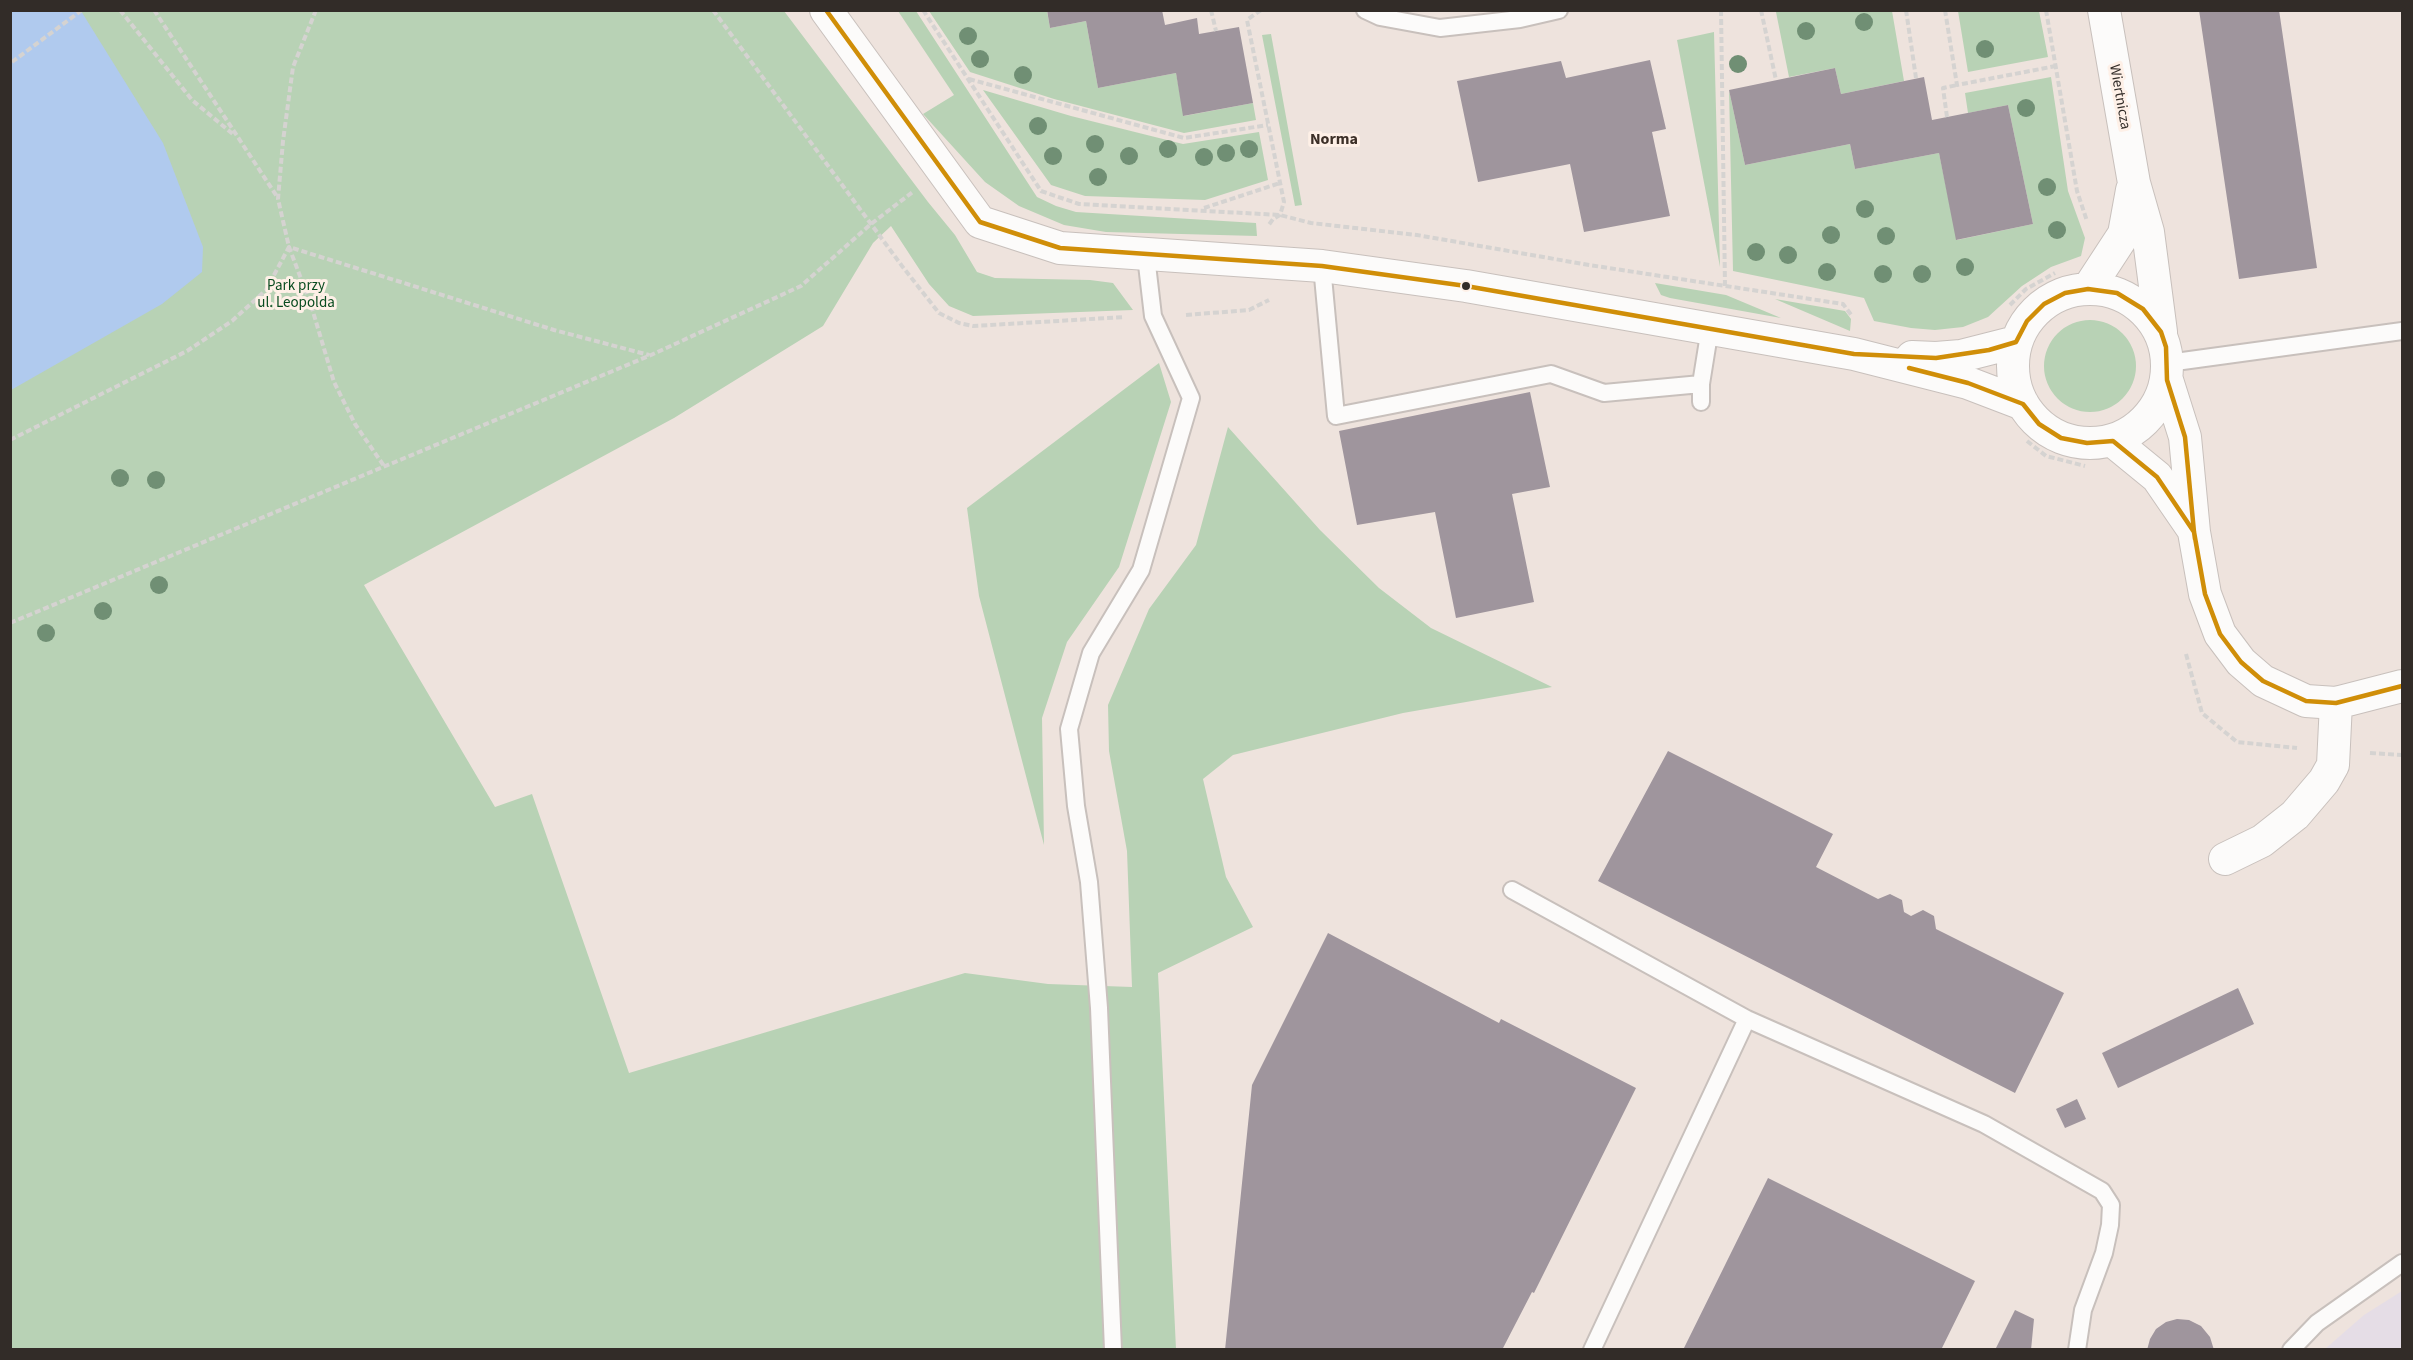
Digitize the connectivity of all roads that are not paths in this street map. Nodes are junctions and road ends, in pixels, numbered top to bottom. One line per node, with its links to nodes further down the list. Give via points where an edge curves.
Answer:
1 (826, 10): 6 (street, via 981,222 1060,248)
2 (1365, 10): 3 (lane, via 1380,17 1440,28 1520,19)
3 (1559, 10)
4 (2104, 10): 5 (street, Wiertnicza)
5 (2134, 183): 8 (street, Wiertnicza, via 2124,234); 11 (street, Wiertnicza, via 2148,232)
6 (1146, 256): 7 (street); 24 (lane, via 1153,316 1191,398 1141,570 1091,653 1069,729 1076,806 1089,882 1098,996)
7 (1322, 266): 9 (street); 9 (lane, via 1336,416 1551,374 1604,393 1701,393)
8 (2088, 289): 11 (street, via 2117,293 2143,309); 12 (street, via 2065,293 2044,304 2027,321)
9 (1710, 328): 13 (street)
10 (2403, 331): 14 (lane)
11 (2161, 332): 14 (street)
12 (2016, 342): 13 (street, via 1936,358); 15 (street, via 2015,384)
13 (1854, 354): 15 (street, via 1968,383)
14 (2168, 371): 16 (street, via 2157,406 2138,428); 17 (street, via 2185,437)
15 (2023, 404): 16 (street, via 2039,424 2061,438 2087,443)
16 (2113, 441): 17 (street, via 2157,477)
17 (2194, 532): 19 (street, via 2205,594 2220,634 2241,662 2285,693 2306,701)
18 (2403, 686): 19 (street)
19 (2336, 703): 20 (street, via 2333,765 2324,781 2295,815 2262,841)
20 (2225, 859)
21 (1512, 890): 22 (lane)
22 (1748, 1018): 25 (lane); 26 (lane, via 1984,1124 2102,1191 2111,1205 2110,1226 2083,1310)
23 (2403, 1263): 27 (lane, via 2317,1323)
24 (1113, 1350)
25 (1592, 1350)
26 (2077, 1350)
27 (2291, 1350)

